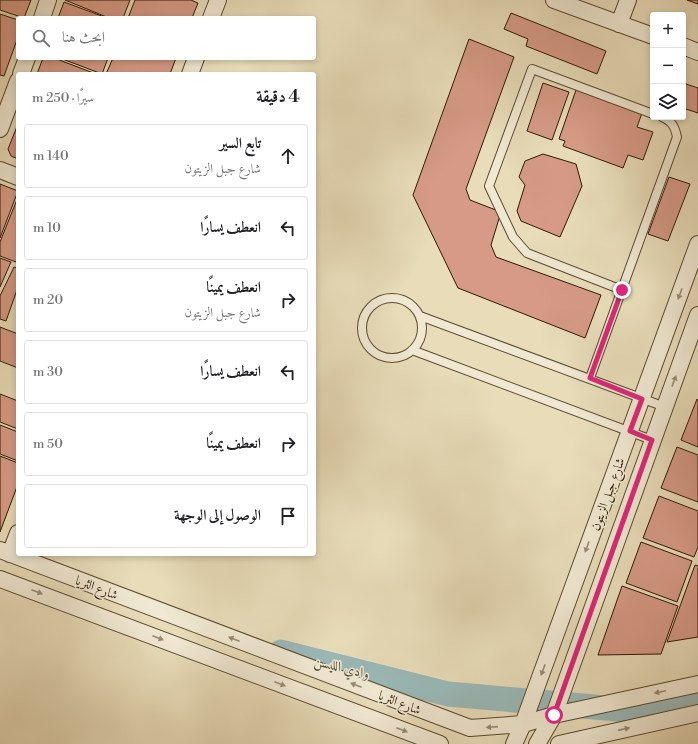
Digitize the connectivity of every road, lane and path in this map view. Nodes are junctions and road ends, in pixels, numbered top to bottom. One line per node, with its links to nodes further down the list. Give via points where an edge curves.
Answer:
1 (48, 0): 5 (street)
2 (218, 0): 6 (street)
3 (554, 0): 7 (street)
4 (628, 0): 7 (street)
5 (43, 16)
6 (212, 16)
7 (619, 24): 8 (street)
8 (650, 35)
9 (686, 47): 10 (street)
10 (698, 52)
11 (26, 60): 13 (street)
12 (195, 60): 14 (street)
13 (22, 72)
14 (191, 72)
15 (16, 86): 18 (street)
16 (650, 113): 22 (lane, via 532,69 489,186 513,237 526,253)
17 (669, 120): 22 (lane, via 675,127 677,137)
18 (0, 129)
19 (0, 170): 20 (street)
20 (16, 176)
21 (698, 244): 27 (street, شارع جبل الزيتون, one-way to 27)
22 (622, 290): 26 (lane)
23 (698, 315): 28 (street, شارع جبل الزيتون, one-way to 23)
24 (420, 316): 25 (lane, via 420,340); 25 (lane, via 413,305 402,299 389,298 368,310 363,322 363,334 368,345 377,354 389,358 402,356); 26 (lane)
25 (412, 350): 29 (lane)
26 (590, 378): 27 (lane)
27 (642, 399): 28 (lane); 29 (street, شارع جبل الزيتون)
28 (665, 407): 30 (street, شارع جبل الزيتون)
29 (630, 431): 30 (lane); 37 (street, شارع جبل الزيتون, one-way to 37)
30 (652, 440): 36 (street, شارع جبل الزيتون)
31 (16, 535): 32 (street)
32 (5, 552): 37 (street, شارع الثريا, one-way to 32, via 470,728)
33 (0, 579): 38 (street, شارع الثريا, one-way to 38)
34 (698, 684): 36 (street, شارع الثريا, one-way to 36)
35 (698, 713): 41 (street, one-way to 35)
36 (554, 715): 37 (street, شارع الثريا); 40 (street, شارع جبل الزيتون)
37 (523, 724): 39 (street, شارع جبل الزيتون)
38 (440, 744)
39 (514, 744)
40 (537, 744)
41 (559, 744)

